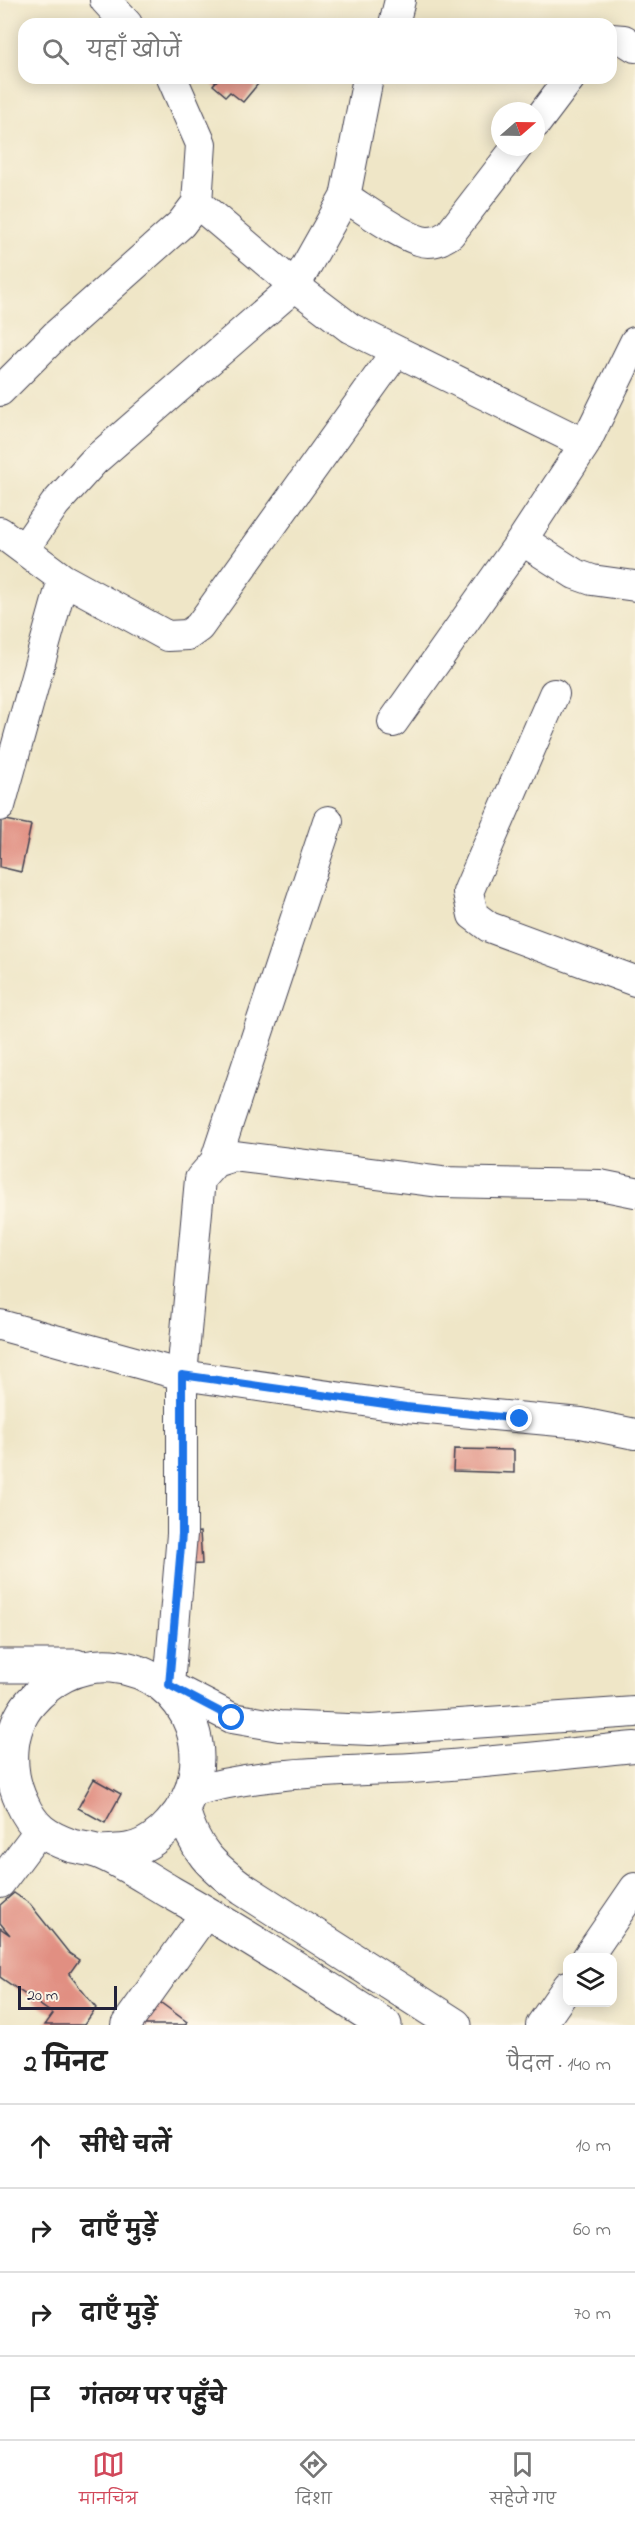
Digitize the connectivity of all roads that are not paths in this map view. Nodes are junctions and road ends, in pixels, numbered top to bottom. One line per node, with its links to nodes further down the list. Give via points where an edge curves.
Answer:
1 (105, 0): 3 (street)
2 (400, 0): 4 (street)
3 (122, 18)
4 (396, 18)
5 (617, 39): 6 (street)
6 (635, 47)
7 (175, 84): 13 (street, via 201,144)
8 (367, 84): 12 (street)
9 (565, 84): 10 (street)
10 (545, 111)
11 (510, 156): 12 (street, via 450,234 438,241 411,237)
12 (345, 197): 14 (street)
13 (197, 203): 14 (street); 17 (street, via 181,224 55,336)
14 (295, 286): 16 (street, via 350,328); 21 (street, via 94,461 55,504)
15 (635, 342): 18 (street)
16 (396, 352): 18 (street); 22 (street, via 199,627 188,635 167,636)
17 (0, 391)
18 (585, 444): 20 (street)
19 (0, 532): 21 (street)
20 (522, 540): 23 (street, via 575,574); 25 (street)
21 (24, 549): 22 (street)
22 (63, 579): 26 (street)
23 (635, 586)
24 (555, 694): 28 (street, via 468,892 473,915 489,927)
25 (393, 722)
26 (0, 806)
27 (328, 821): 29 (street)
28 (635, 981)
29 (215, 1162): 30 (street, via 234,1156 441,1182 600,1185); 32 (street, via 200,1179)
30 (635, 1192)
31 (0, 1325): 32 (street)
32 (182, 1375): 33 (street); 36 (street, via 182,1534)
33 (635, 1434)
34 (96, 1665): 35 (main road); 36 (main road, via 124,1667); 41 (main road, via 68,1672 44,1687 25,1709 13,1739 11,1771 21,1803)
35 (0, 1666)
36 (160, 1681): 37 (street, via 232,1718 279,1726 370,1730); 40 (main road, via 190,1720 198,1748 196,1780)
37 (635, 1712)
38 (635, 1747): 40 (street, via 264,1777 228,1782)
39 (0, 1795): 41 (main road)
40 (187, 1801): 42 (main road, via 161,1834 133,1849); 50 (main road, via 191,1835 215,1868)
41 (39, 1831): 42 (main road); 43 (street)
42 (99, 1852): 45 (main road)
43 (0, 1883)
44 (635, 1888): 46 (street)
45 (206, 1913): 48 (street); 49 (main road)
46 (590, 1953)
47 (563, 1992): 51 (street)
48 (126, 2025)
49 (385, 2025)
50 (455, 2025)
51 (541, 2025)

